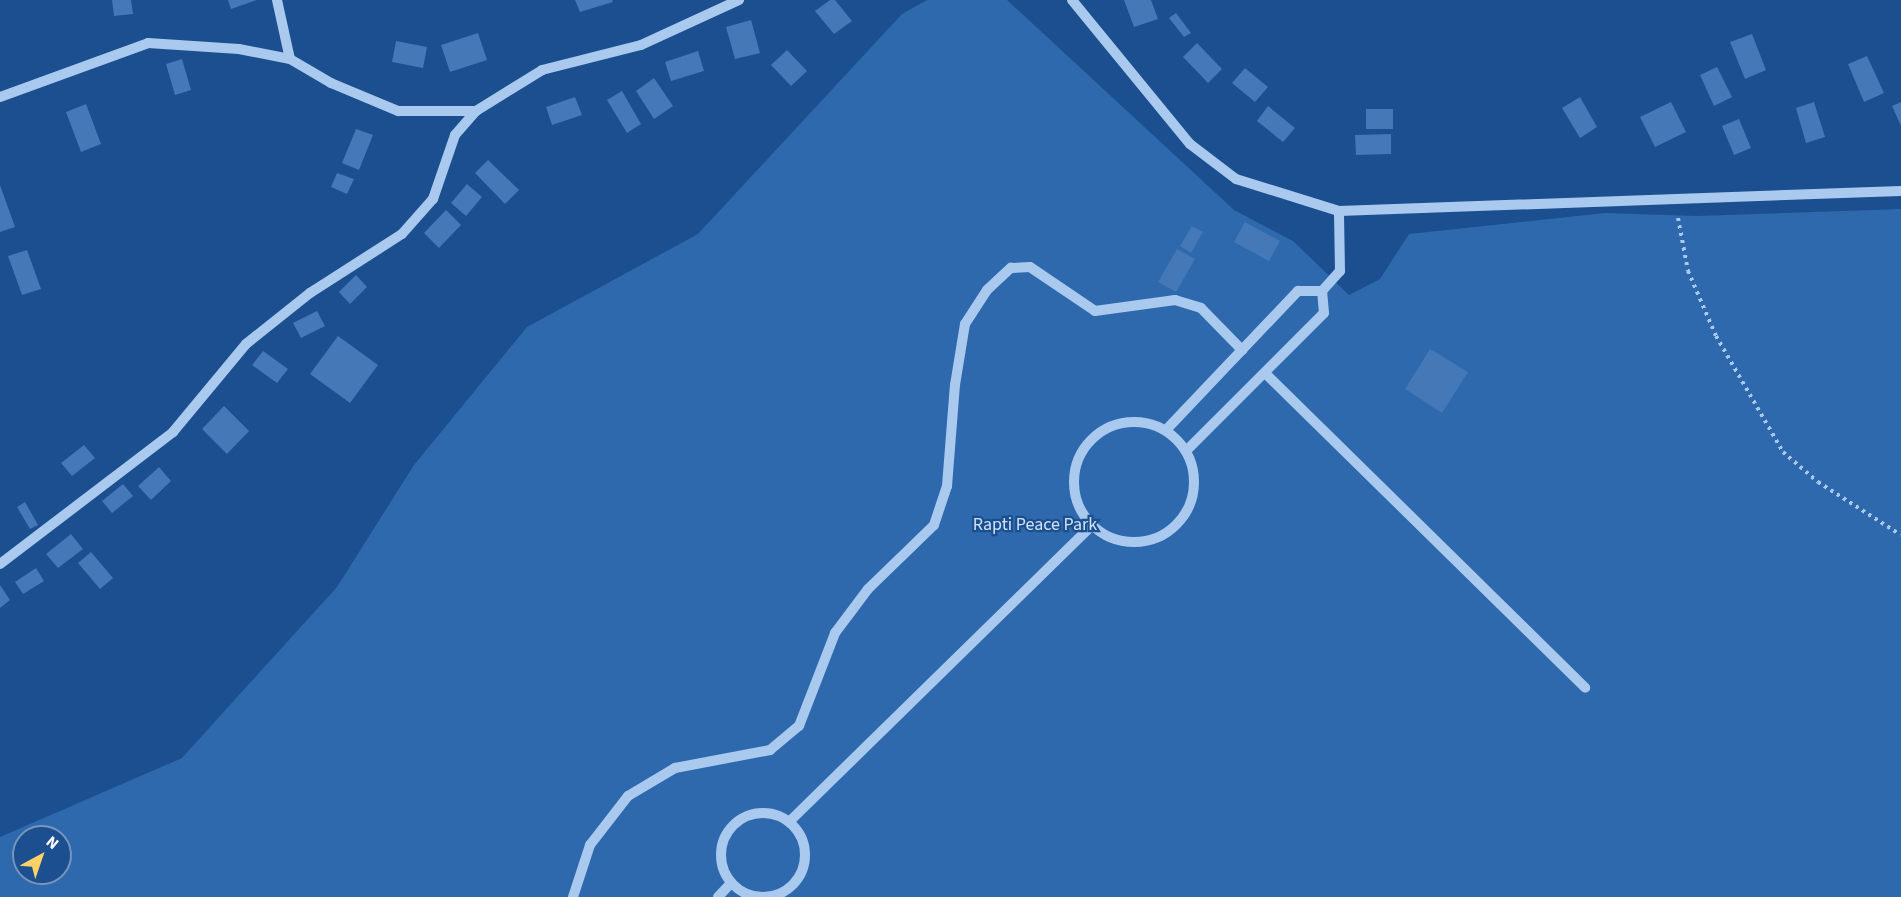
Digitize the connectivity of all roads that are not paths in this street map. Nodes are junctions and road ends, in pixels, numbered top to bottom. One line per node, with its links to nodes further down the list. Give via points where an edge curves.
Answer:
1 (277, 0): 4 (street)
2 (739, 0): 6 (street, via 641,45 542,70)
3 (1072, 0): 8 (street, via 1190,144 1236,179)
4 (291, 59): 5 (street, via 239,49 148,43); 6 (street, via 331,83 398,111)
5 (0, 97)
6 (476, 111): 15 (street, via 456,135 433,199 402,234 310,292 246,344 173,432)
7 (1901, 191): 8 (street, via 1674,196)
8 (1339, 211): 9 (street, via 1340,271)
9 (1322, 291): 10 (street, via 1298,291); 11 (street, via 1324,313)
10 (1242, 350): 12 (street); 19 (street, via 1201,308 1175,300 1095,310 1030,267 1011,268 987,290 966,324 955,385 947,486 934,525 868,589 835,633 799,726 770,750 675,768 628,796 590,845)
11 (1265, 372): 13 (street); 16 (street)
12 (1166, 430): 13 (street); 14 (street, via 1134,421 1117,424 1089,442 1075,472 1075,489 1079,505)
13 (1186, 451): 14 (street, via 1193,472 1193,493 1185,513 1171,530 1130,542)
14 (1093, 524): 17 (street)
15 (0, 564)
16 (1585, 688)
17 (790, 821): 18 (street, via 762,812 736,822 727,832 720,858); 18 (street, via 803,838 806,850 802,873 795,883 784,892 756,897)
18 (731, 883): 20 (street)
19 (573, 897)
20 (718, 897)

